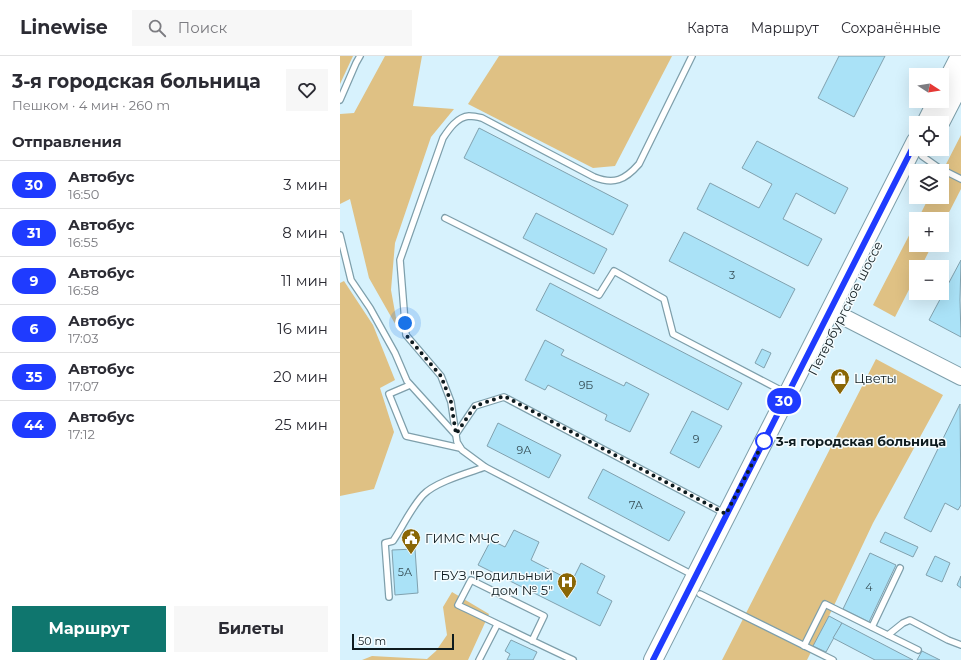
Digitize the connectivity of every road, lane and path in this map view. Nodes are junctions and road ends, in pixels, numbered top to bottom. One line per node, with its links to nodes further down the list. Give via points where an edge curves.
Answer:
1 (360, 56): 6 (lane)
2 (692, 56): 17 (lane, via 639,164 630,175 617,181 604,181 594,177 482,118 468,116 458,120 443,138 400,260 406,335 441,376 451,402)
3 (960, 56): 4 (main road)
4 (949, 78)
5 (961, 82): 7 (main road)
6 (340, 100)
7 (944, 116)
8 (917, 156): 13 (main road, Петербургское шоссе)
9 (928, 156): 10 (lane, via 939,168)
10 (961, 179)
11 (445, 218): 16 (lane, via 599,295 614,271 664,300 673,334)
12 (340, 235): 15 (lane, via 351,280 370,308)
13 (836, 313): 14 (street); 16 (main road, Петербургское шоссе); 23 (main road, Петербургское шоссе)
14 (961, 377)
15 (410, 385): 17 (lane); 18 (lane, via 389,394 406,436)
16 (788, 394): 20 (main road, Петербургское шоссе)
17 (456, 434): 18 (lane); 20 (lane, via 475,406 504,396)
18 (460, 448): 19 (lane)
19 (485, 467): 22 (lane); 24 (lane, via 443,482 424,493 393,541 385,543)
20 (726, 514): 22 (main road, Петербургское шоссе)
21 (900, 568): 26 (lane)
22 (695, 576): 23 (main road, via 699,580); 34 (main road, Петербургское шоссе)
23 (699, 595): 30 (lane); 35 (main road, Петербургское шоссе)
24 (389, 597)
25 (497, 625): 28 (lane); 28 (lane, via 458,605 471,580 544,616); 32 (lane)
26 (872, 627): 27 (lane); 30 (lane, via 825,604)
27 (888, 635): 29 (lane, via 910,620); 31 (lane)
28 (532, 641): 33 (lane)
29 (961, 645)
30 (804, 646): 36 (lane)
31 (918, 650)
32 (479, 660)
33 (573, 660)
34 (653, 660)
35 (666, 660)
36 (833, 660)

